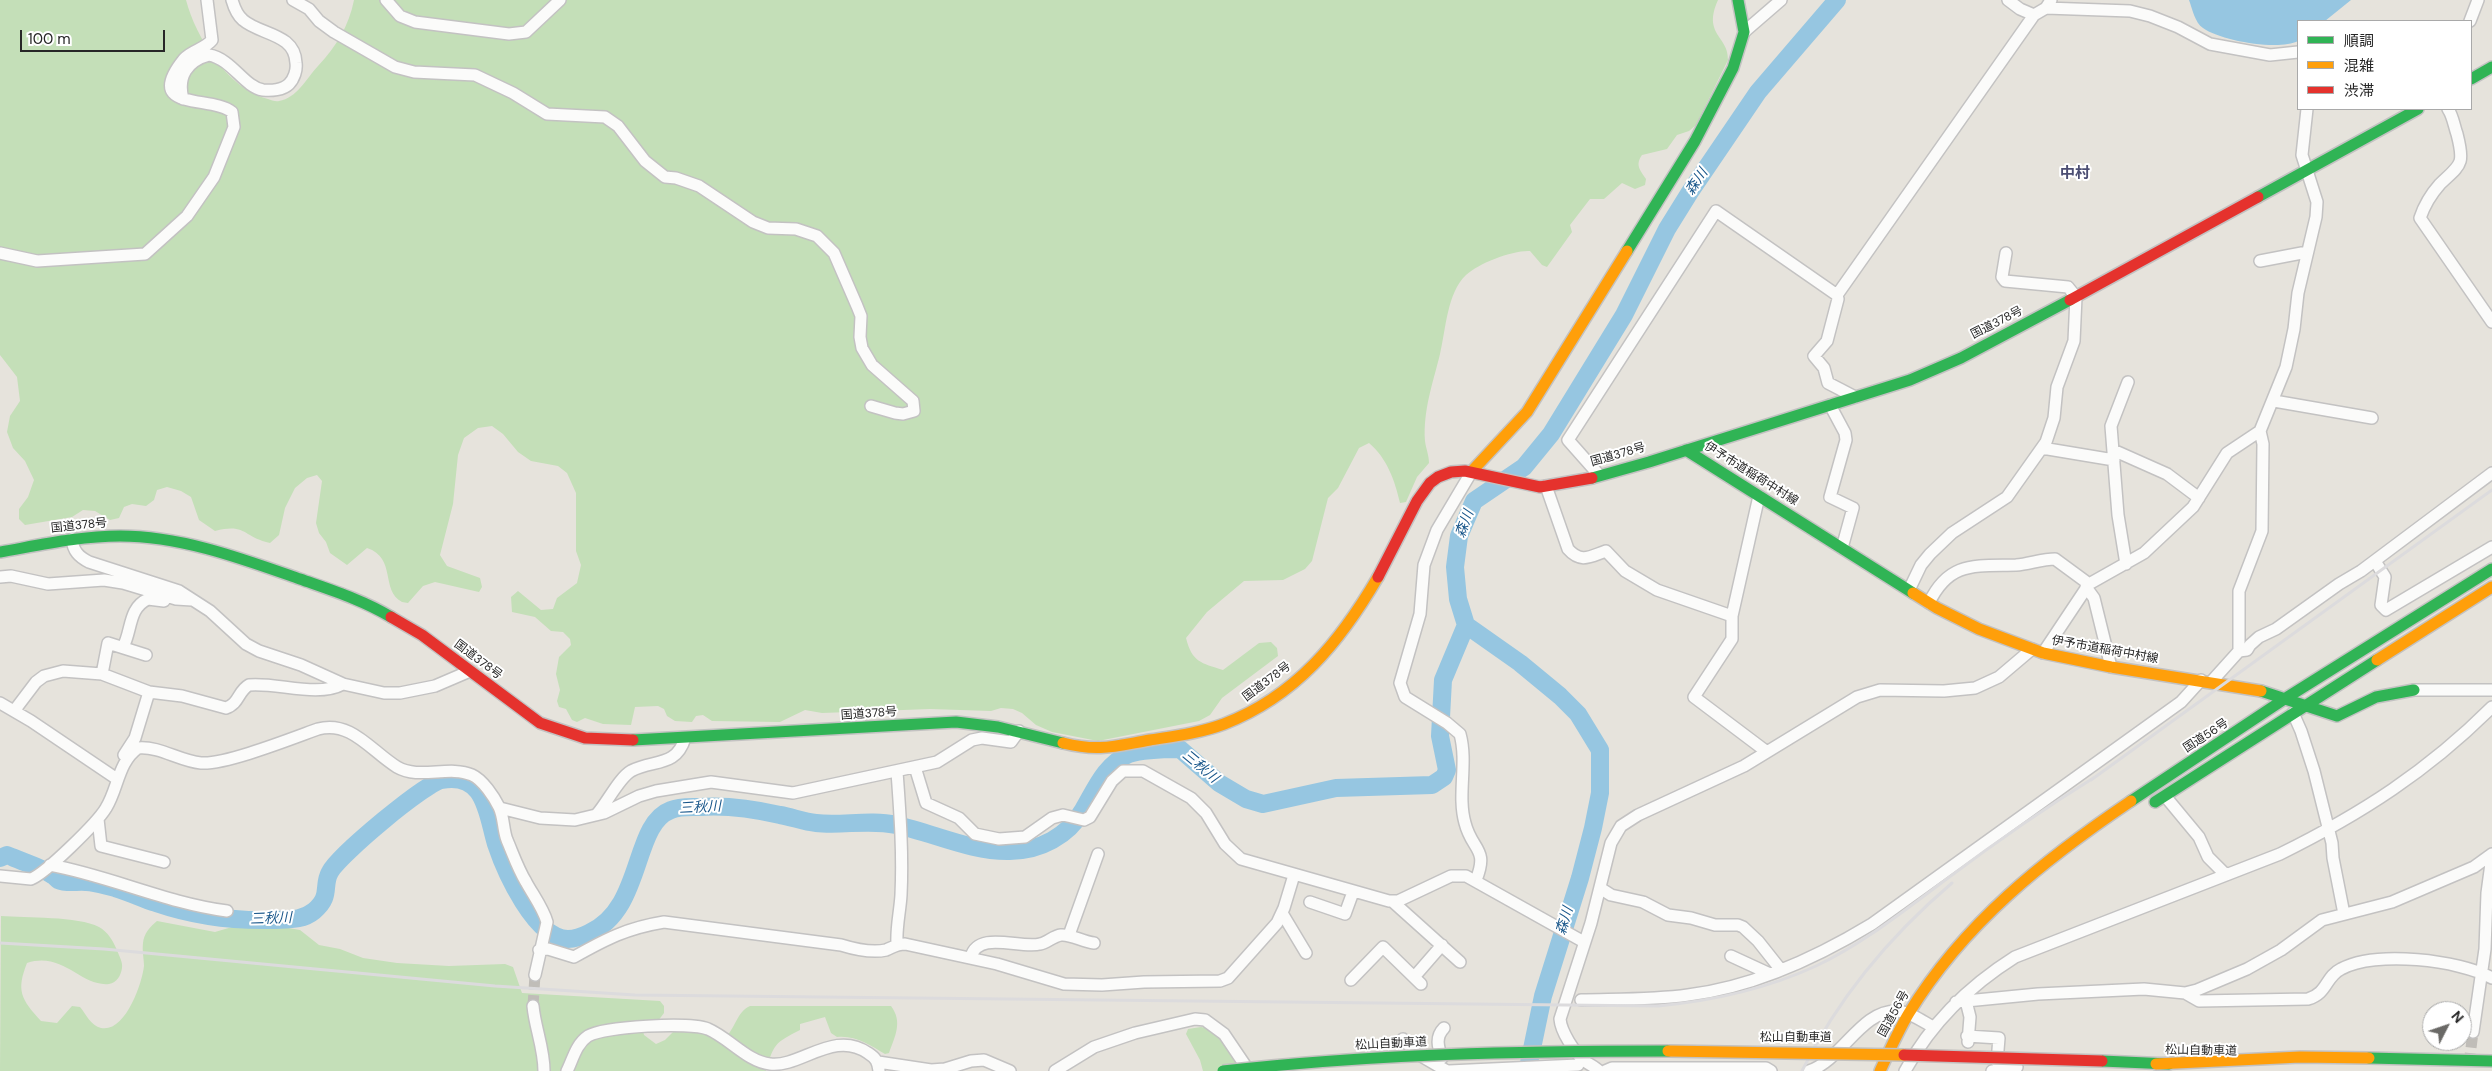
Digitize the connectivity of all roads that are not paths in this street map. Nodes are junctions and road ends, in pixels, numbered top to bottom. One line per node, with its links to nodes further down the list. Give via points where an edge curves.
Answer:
1 (207, 0): 17 (street, via 212,40 184,59 171,82 171,90)
2 (232, 0): 17 (street, via 242,20 275,34 291,48 297,66 292,81 276,90 256,88 225,61 209,55 193,61 184,71)
3 (293, 0): 33 (street, via 309,9 325,26 395,67 414,72 475,75 547,114 605,118 618,126 645,161 665,178 676,178 699,186 753,222 768,228 796,229 817,236 834,253 857,306 862,348 872,365 915,406 914,411 903,414)
4 (386, 0): 5 (street, via 400,16 415,22 509,34 526,32)
5 (560, 0)
6 (1738, 0): 13 (main road)
7 (1781, 0): 13 (street)
8 (2008, 0): 11 (street)
9 (2478, 0): 12 (street)
10 (2049, 4): 11 (street); 14 (street, via 2130,11 2178,27 2210,44 2270,55)
11 (2034, 15): 26 (street)
12 (2470, 20)
13 (1744, 32): 39 (main road, via 1733,68 1696,141 1527,412)
14 (2297, 52)
15 (2492, 67): 16 (main road)
16 (2472, 77)
17 (183, 99): 23 (street, via 226,107 232,112 234,127 214,177 187,216 152,249 138,256 37,261)
18 (2307, 110): 21 (street, via 2302,154)
19 (2416, 110): 21 (main road, 国道378号)
20 (2449, 110): 28 (street, via 2458,141 2460,163 2458,169 2440,185 2420,218)
21 (2306, 169): 22 (street, via 2316,202 2316,217); 27 (main road, 国道378号)
22 (2307, 252): 25 (street); 31 (street, via 2290,348)
23 (0, 253)
24 (2006, 253): 27 (street, via 2002,277 2005,281 2068,287)
25 (2260, 262)
26 (1837, 295): 30 (street, via 1827,341 1814,356 1824,368 1828,383); 41 (street, via 1716,211 1568,440)
27 (2076, 297): 30 (main road, 国道378号, via 1962,356 1896,385); 36 (street, via 2074,341 2057,387 2050,434)
28 (2492, 322)
29 (2128, 382): 38 (street, via 2111,426)
30 (1855, 398): 32 (main road, 国道378号)
31 (2274, 401): 34 (street); 35 (street)
32 (1830, 405): 37 (main road, 国道378号); 47 (street, via 1846,440 1830,497 1853,508)
33 (871, 406)
34 (2372, 418)
35 (2260, 431): 44 (street, via 2227,453); 62 (street, via 2263,444 2262,531 2238,591)
36 (2042, 448): 38 (street); 55 (street, via 2007,497 1952,533 1930,554)
37 (1686, 450): 41 (main road, 国道378号); 43 (main road, 伊予市道稲荷中村線)
38 (2113, 455): 44 (street, via 2167,474); 50 (street)
39 (1472, 471): 42 (main road, 国道378号, via 1528,486); 78 (main road, 国道378号, via 1445,473 1422,490 1404,531 1335,643 1248,714 1205,729 1101,749 1084,748); 100 (street, via 1437,530 1424,565 1420,614 1400,683 1405,696 1460,734 1465,824 1482,858)
40 (2492, 474): 49 (street)
41 (1598, 475): 42 (main road, 国道378号)
42 (1546, 486): 59 (street, via 1568,549 1575,555 1586,559 1606,551 1625,572 1657,590)
43 (1759, 496): 47 (main road, 伊予市道稲荷中村線); 59 (street)
44 (2199, 498): 50 (street, via 2157,542)
45 (72, 539): 48 (main road, 国道378号); 57 (street, via 80,558 168,586); 65 (main road, 国道378号, via 140,537 197,545 230,554 368,604 422,636)
46 (2492, 547): 49 (street, via 2386,610 2381,604 2385,577)
47 (1842, 548): 55 (main road, 伊予市道稲荷中村線)
48 (0, 552)
49 (2375, 561): 62 (street, via 2276,629 2259,637 2248,650)
50 (2126, 564): 53 (street)
51 (2492, 569): 72 (main road, 国道56号)
52 (0, 577): 56 (street, via 11,576 48,584 104,580)
53 (2088, 585): 58 (street, via 2054,560 2018,565 1979,565 1949,575); 61 (street); 64 (street)
54 (2492, 587): 74 (main road)
55 (1909, 590): 58 (main road, 伊予市道稲荷中村線)
56 (176, 599): 57 (street); 60 (street, via 144,600 129,623)
57 (194, 600): 68 (street, via 226,623 246,644 302,664)
58 (1929, 603): 61 (main road, 伊予市道稲荷中村線, via 1972,626)
59 (1732, 616): 80 (street, via 1730,644 1694,697)
60 (122, 647): 63 (street); 66 (street, via 108,643)
61 (2037, 651): 64 (main road, 伊予市道稲荷中村線); 80 (street, via 1975,688 1868,692)
62 (2239, 651): 67 (street)
63 (146, 655)
64 (2111, 668): 67 (main road, 伊予市道稲荷中村線)
65 (470, 671): 68 (street, via 435,686 400,693 377,692); 79 (main road, 国道378号, via 540,723 563,732 608,740)
66 (102, 674): 71 (street); 76 (street, via 63,671 44,676 28,690)
67 (2206, 680): 72 (main road, 伊予市道稲荷中村線); 121 (street, via 2181,702 1872,924 1823,953)
68 (343, 684): 71 (street, via 336,688 249,685 244,687 236,702 226,708 182,696)
69 (2414, 690): 70 (street); 74 (main road, 伊予市道稲荷中村線, via 2376,698 2337,716)
70 (2492, 690)
71 (149, 692): 81 (street, via 135,738 122,757)
72 (2286, 698): 74 (main road, 伊予市道稲荷中村線); 115 (main road, 国道56号, via 2091,828 1994,906)
73 (0, 703): 76 (street)
74 (2305, 704): 77 (main road)
75 (2492, 707): 90 (street, via 2442,754 2405,783)
76 (14, 711): 84 (street)
77 (2292, 713): 85 (main road); 90 (street, via 2314,771)
78 (1019, 731): 79 (main road, 国道378号, via 956,722); 82 (street, via 1011,742 982,738 972,740 948,757)
79 (684, 738): 88 (street, via 681,749 671,758 641,767 624,777)
80 (1767, 752): 101 (street, via 1621,826 1611,843)
81 (124, 765): 84 (street); 87 (street, via 138,748 154,749 192,761 212,762 330,726 350,731 398,768 473,775)
82 (915, 767): 83 (street); 99 (street, via 926,802 959,818 975,834 999,839 1025,837 1063,814 1084,820 1090,817 1112,781 1123,770 1143,771 1192,798 1241,859)
83 (897, 772): 88 (street, via 793,793 711,782 681,786 639,796); 112 (street, via 901,833)
84 (117, 779): 89 (street, via 107,807)
85 (2165, 796): 86 (main road); 97 (street, via 2199,837 2208,857)
86 (2148, 806)
87 (500, 808): 88 (street, via 540,818 575,820); 114 (street, via 506,838 547,922)
88 (596, 815)
89 (98, 819): 94 (street, via 101,846); 95 (street)
90 (2328, 830): 97 (street, via 2280,854); 107 (street)
91 (2106, 833): 115 (main road, 国道56号, via 2034,884)
92 (1098, 854): 108 (street)
93 (2492, 855): 96 (street); 107 (street, via 2474,867 2392,902)
94 (164, 862)
95 (48, 866): 98 (street, via 34,878); 105 (street, via 86,871 160,896)
96 (2491, 870): 110 (street)
97 (2225, 874): 127 (street, via 2015,957 1990,974)
98 (0, 876)
99 (1294, 876): 102 (street, via 1323,881); 106 (street)
100 (1476, 880): 103 (street, via 1451,876); 109 (street)
101 (1600, 888): 109 (street); 121 (street, via 1612,895 1643,902 1668,915 1715,925 1744,927 1758,941)
102 (1353, 892): 103 (street); 104 (street, via 1344,914)
103 (1392, 901): 113 (street)
104 (1310, 902)
105 (227, 911)
106 (1282, 913): 116 (street); 118 (street, via 1277,923 1228,978 1220,981 1064,984)
107 (2344, 914): 125 (street, via 2322,920 2281,950 2247,969)
108 (1069, 936): 111 (street); 118 (street, via 1060,935 1040,944 981,944 975,947)
109 (1580, 940): 136 (street, via 1560,1019 1560,1026)
110 (2489, 940): 120 (street)
111 (1094, 943)
112 (897, 944): 114 (street, via 885,950 855,949 841,944 664,922 610,937 574,957 548,949); 118 (street)
113 (1442, 945): 119 (street); 124 (street, via 1418,980 1383,948)
114 (540, 950): 122 (street)
115 (1954, 950): 129 (main road, 国道56号)
116 (1306, 953)
117 (1731, 956): 121 (street)
118 (971, 957)
119 (1460, 962)
120 (2480, 971): 123 (street); 125 (street, via 2386,958 2341,969 2323,992 2308,999 2199,1001); 132 (street)
121 (1776, 972): 126 (street, via 1690,995)
122 (535, 975)
123 (2492, 978)
124 (1350, 980)
125 (2185, 993): 127 (street, via 2144,989 2038,994)
126 (1581, 1000)
127 (1962, 1002): 130 (street); 138 (street, via 1970,1017 1968,1040 1998,1038)
128 (533, 1006): 140 (street, via 544,1054)
129 (1908, 1014): 130 (street); 150 (street, via 1897,1011 1869,1021 1828,1063); 151 (main road, 国道56号)
130 (1933, 1027): 152 (street)
131 (1444, 1028): 146 (street, via 1437,1046)
132 (2473, 1032)
133 (1403, 1039): 146 (street, via 1416,1052)
134 (2492, 1061): 135 (main road, via 2300,1056)
135 (2156, 1064): 139 (main road, 松山自動車道, via 2302,1066); 144 (main road, 松山自動車道, bridge, via 1868,1052 1603,1051 1441,1055)
136 (1580, 1066): 146 (street); 147 (street, via 1592,1064)
137 (879, 1067): 141 (street, via 863,1049 832,1046 778,1065 762,1063 709,1030 684,1025 651,1026 588,1036); 142 (street, via 931,1070 984,1060)
138 (1994, 1070): 153 (street)
139 (2350, 1070)
140 (544, 1071)
141 (566, 1071)
142 (1010, 1071)
143 (1055, 1071): 145 (street, via 1094,1046 1135,1033 1205,1020 1224,1034)
144 (1223, 1071)
145 (1249, 1071)
146 (1448, 1071)
147 (1600, 1071)
148 (1605, 1071): 149 (street, via 1612,1068 1766,1068)
149 (1771, 1071)
150 (1809, 1071)
151 (1880, 1071)
152 (1905, 1071)
153 (2111, 1071)

